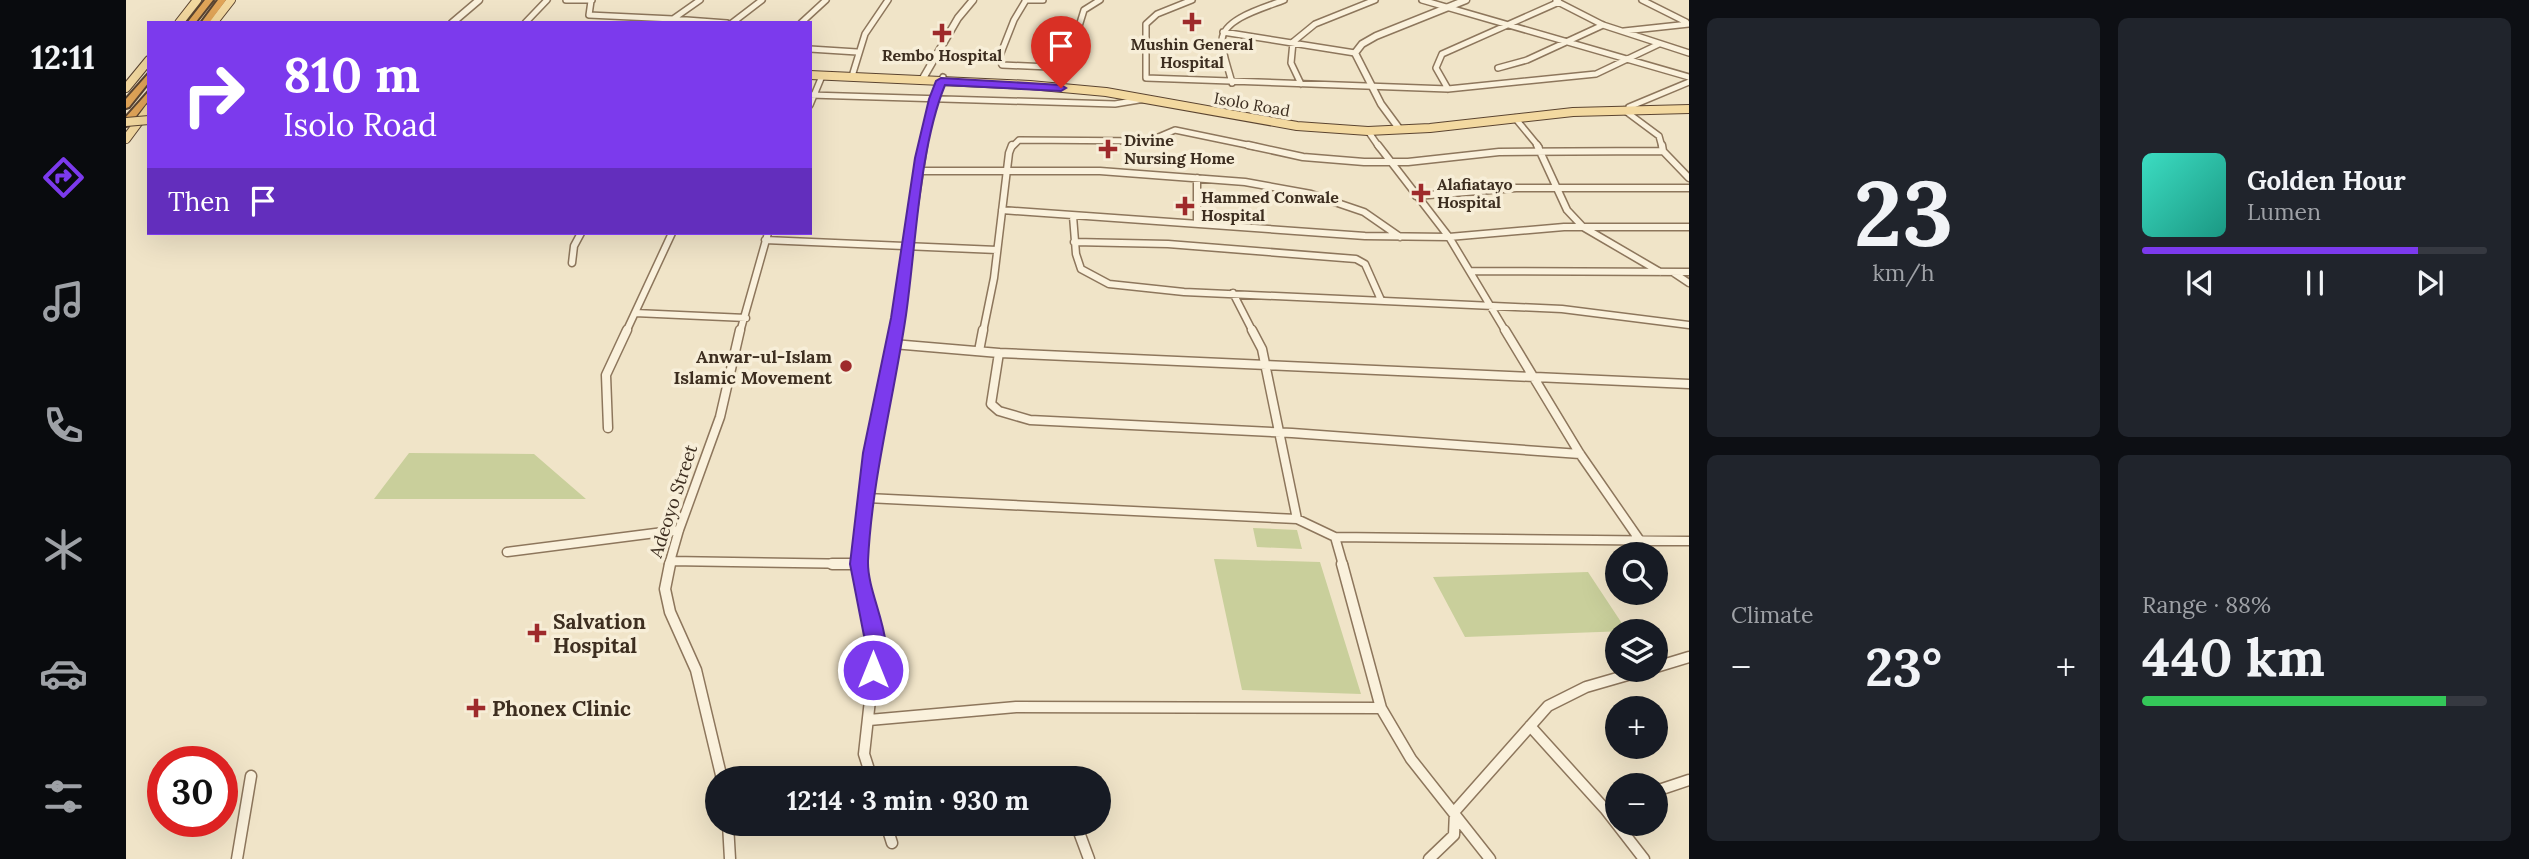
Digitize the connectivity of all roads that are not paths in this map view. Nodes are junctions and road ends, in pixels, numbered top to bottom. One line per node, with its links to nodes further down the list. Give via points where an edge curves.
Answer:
1 (197, 0): 27 (main road)
2 (209, 0): 28 (highway)
3 (222, 0): 29 (highway)
4 (231, 0): 30 (main road)
5 (481, 0): 31 (street)
6 (547, 0): 32 (street)
7 (566, 0): 8 (street)
8 (592, 0): 25 (street)
9 (700, 0): 26 (street)
10 (762, 0): 35 (street)
11 (826, 0): 36 (street)
12 (888, 0): 46 (street, via 873,15)
13 (973, 0): 56 (street)
14 (1026, 0): 15 (street); 16 (street, via 999,58 1002,65 1072,68 1084,10)
15 (1043, 0)
16 (1100, 0)
17 (1192, 0): 60 (street, via 1146,24 1144,77)
18 (1284, 0): 41 (street, via 1239,18)
19 (1375, 0): 43 (street, via 1315,24)
20 (1422, 0): 24 (street)
21 (1466, 0): 24 (street)
22 (1642, 0): 37 (street)
23 (1556, 1): 38 (street); 39 (street)
24 (1449, 8): 38 (street); 47 (street, via 1376,36)
25 (590, 15): 26 (street); 33 (street)
26 (673, 19): 34 (street)
27 (181, 21)
28 (193, 21)
29 (206, 21)
30 (215, 21)
31 (457, 21)
32 (527, 21)
33 (586, 21)
34 (701, 21)
35 (732, 21)
36 (803, 21)
37 (1689, 23): 40 (street)
38 (1506, 24): 42 (street); 64 (street, via 1436,60 1435,69)
39 (1604, 25): 40 (street); 42 (street)
40 (1621, 31): 44 (street)
41 (1223, 32): 43 (street); 60 (street)
42 (1566, 41): 49 (street); 51 (street)
43 (1293, 42): 47 (street); 61 (street, via 1291,63)
44 (1659, 44): 48 (street); 49 (street)
45 (812, 50): 46 (street)
46 (857, 52): 52 (street)
47 (1355, 53): 63 (street)
48 (1689, 53)
49 (1629, 60): 59 (street); 64 (street, via 1596,75)
50 (147, 62): 62 (main road)
51 (1498, 68)
52 (853, 73): 53 (main road, Isolo Road); 56 (main road, Isolo Road)
53 (812, 74)
54 (812, 74): 55 (main road, Isolo Road)
55 (822, 76): 56 (main road, Isolo Road); 65 (street)
56 (923, 78): 58 (main road, Isolo Road)
57 (147, 79): 69 (highway)
58 (942, 79): 67 (main road, Isolo Road); 68 (street); 73 (main road, Isolo Road, via 1127,91)
59 (1689, 80): 70 (street)
60 (1232, 83): 61 (street)
61 (1301, 84): 63 (street)
62 (126, 88)
63 (1372, 88): 64 (street); 77 (street)
64 (1448, 89)
65 (812, 95): 68 (street)
66 (147, 97): 76 (highway)
67 (1148, 98): 68 (street, via 1115,104); 73 (main road, Isolo Road)
68 (934, 99): 83 (street)
69 (126, 105)
70 (1626, 108): 71 (main road, Isolo Road); 74 (main road, Isolo Road); 75 (main road, Isolo Road, via 1558,110); 80 (street, via 1659,136)
71 (1689, 108)
72 (147, 116): 76 (main road)
73 (1251, 116): 77 (main road, Isolo Road); 78 (main road, Isolo Road)
74 (1515, 118): 75 (main road, Isolo Road); 81 (street)
75 (1480, 121): 77 (main road, Isolo Road); 78 (main road, Isolo Road)
76 (128, 125): 79 (main road)
77 (1398, 127)
78 (1368, 131): 82 (street)
79 (126, 139)
80 (1663, 150): 81 (street); 86 (street)
81 (1542, 151): 82 (street); 87 (street)
82 (1389, 162): 84 (street, via 1304,157 1175,130 1149,141 1020,140 1009,153); 89 (street)
83 (921, 171): 84 (street); 101 (street)
84 (1007, 172): 85 (street); 90 (street)
85 (1197, 178): 92 (street); 98 (street, via 1316,195 1375,218)
86 (1689, 178)
87 (1556, 188): 88 (street); 89 (street); 93 (street, via 1567,210)
88 (1689, 188)
89 (1416, 196): 99 (street)
90 (1002, 210): 91 (street); 102 (street)
91 (1073, 216): 92 (street); 100 (street)
92 (1197, 222): 98 (street)
93 (1583, 226): 94 (street); 99 (street); 105 (street)
94 (1689, 227)
95 (580, 235): 103 (street)
96 (671, 235): 112 (street)
97 (767, 237): 101 (street); 113 (street, Adeoyo Street)
98 (1400, 237): 99 (street)
99 (1449, 237): 104 (street)
100 (1074, 242): 109 (street, via 1081,268 1109,284); 110 (street, via 1168,244 1356,259 1365,264)
101 (909, 246): 102 (street); 115 (street)
102 (997, 250): 116 (street)
103 (572, 263)
104 (1471, 271): 105 (street); 111 (street)
105 (1660, 272): 107 (street)
106 (1689, 272): 107 (street)
107 (1674, 273): 108 (street)
108 (1689, 283)
109 (1233, 293): 110 (street); 118 (street, via 1254,329)
110 (1381, 300): 111 (street)
111 (1492, 305): 114 (street); 119 (street)
112 (635, 313): 113 (street); 121 (street, via 605,380)
113 (746, 318): 126 (street, Adeoyo Street, via 720,417)
114 (1689, 325)
115 (893, 344): 116 (street); 124 (street)
116 (979, 351): 117 (street)
117 (999, 353): 118 (street); 122 (street, via 991,404 1006,416)
118 (1265, 364): 119 (street); 122 (street)
119 (1535, 377): 120 (street); 123 (street)
120 (1689, 384)
121 (608, 428)
122 (1278, 431): 123 (street); 125 (street)
123 (1580, 454): 129 (street)
124 (867, 498): 125 (street); 132 (street)
125 (1297, 519): 127 (street)
126 (679, 530): 130 (street); 131 (street, Adeoyo Street)
127 (1335, 537): 129 (street); 136 (street)
128 (1689, 541): 129 (street)
129 (1641, 542)
130 (506, 552)
131 (670, 561): 132 (street); 139 (street, Adeoyo Street, via 665,589 670,612 696,670)
132 (859, 564): 137 (street, via 876,646)
133 (1689, 657): 134 (street)
134 (1668, 663)
135 (1605, 682): 138 (street, via 1548,706)
136 (1381, 708): 137 (street, via 1016,707); 145 (street, via 1411,759)
137 (869, 720): 140 (street, via 864,754)
138 (1530, 726): 144 (street); 145 (street)
139 (719, 766)
140 (868, 766)
141 (251, 776): 151 (street)
142 (1689, 780): 143 (street)
143 (1668, 788)
144 (1605, 802)
145 (1455, 811): 154 (street, via 1454,835); 155 (street)
146 (729, 836): 152 (street)
147 (890, 836): 150 (street)
148 (1080, 836): 153 (street)
149 (1629, 836): 156 (street)
150 (892, 843)
151 (237, 859)
152 (730, 859)
153 (1089, 859)
154 (1429, 859)
155 (1490, 859)
156 (1644, 859)

